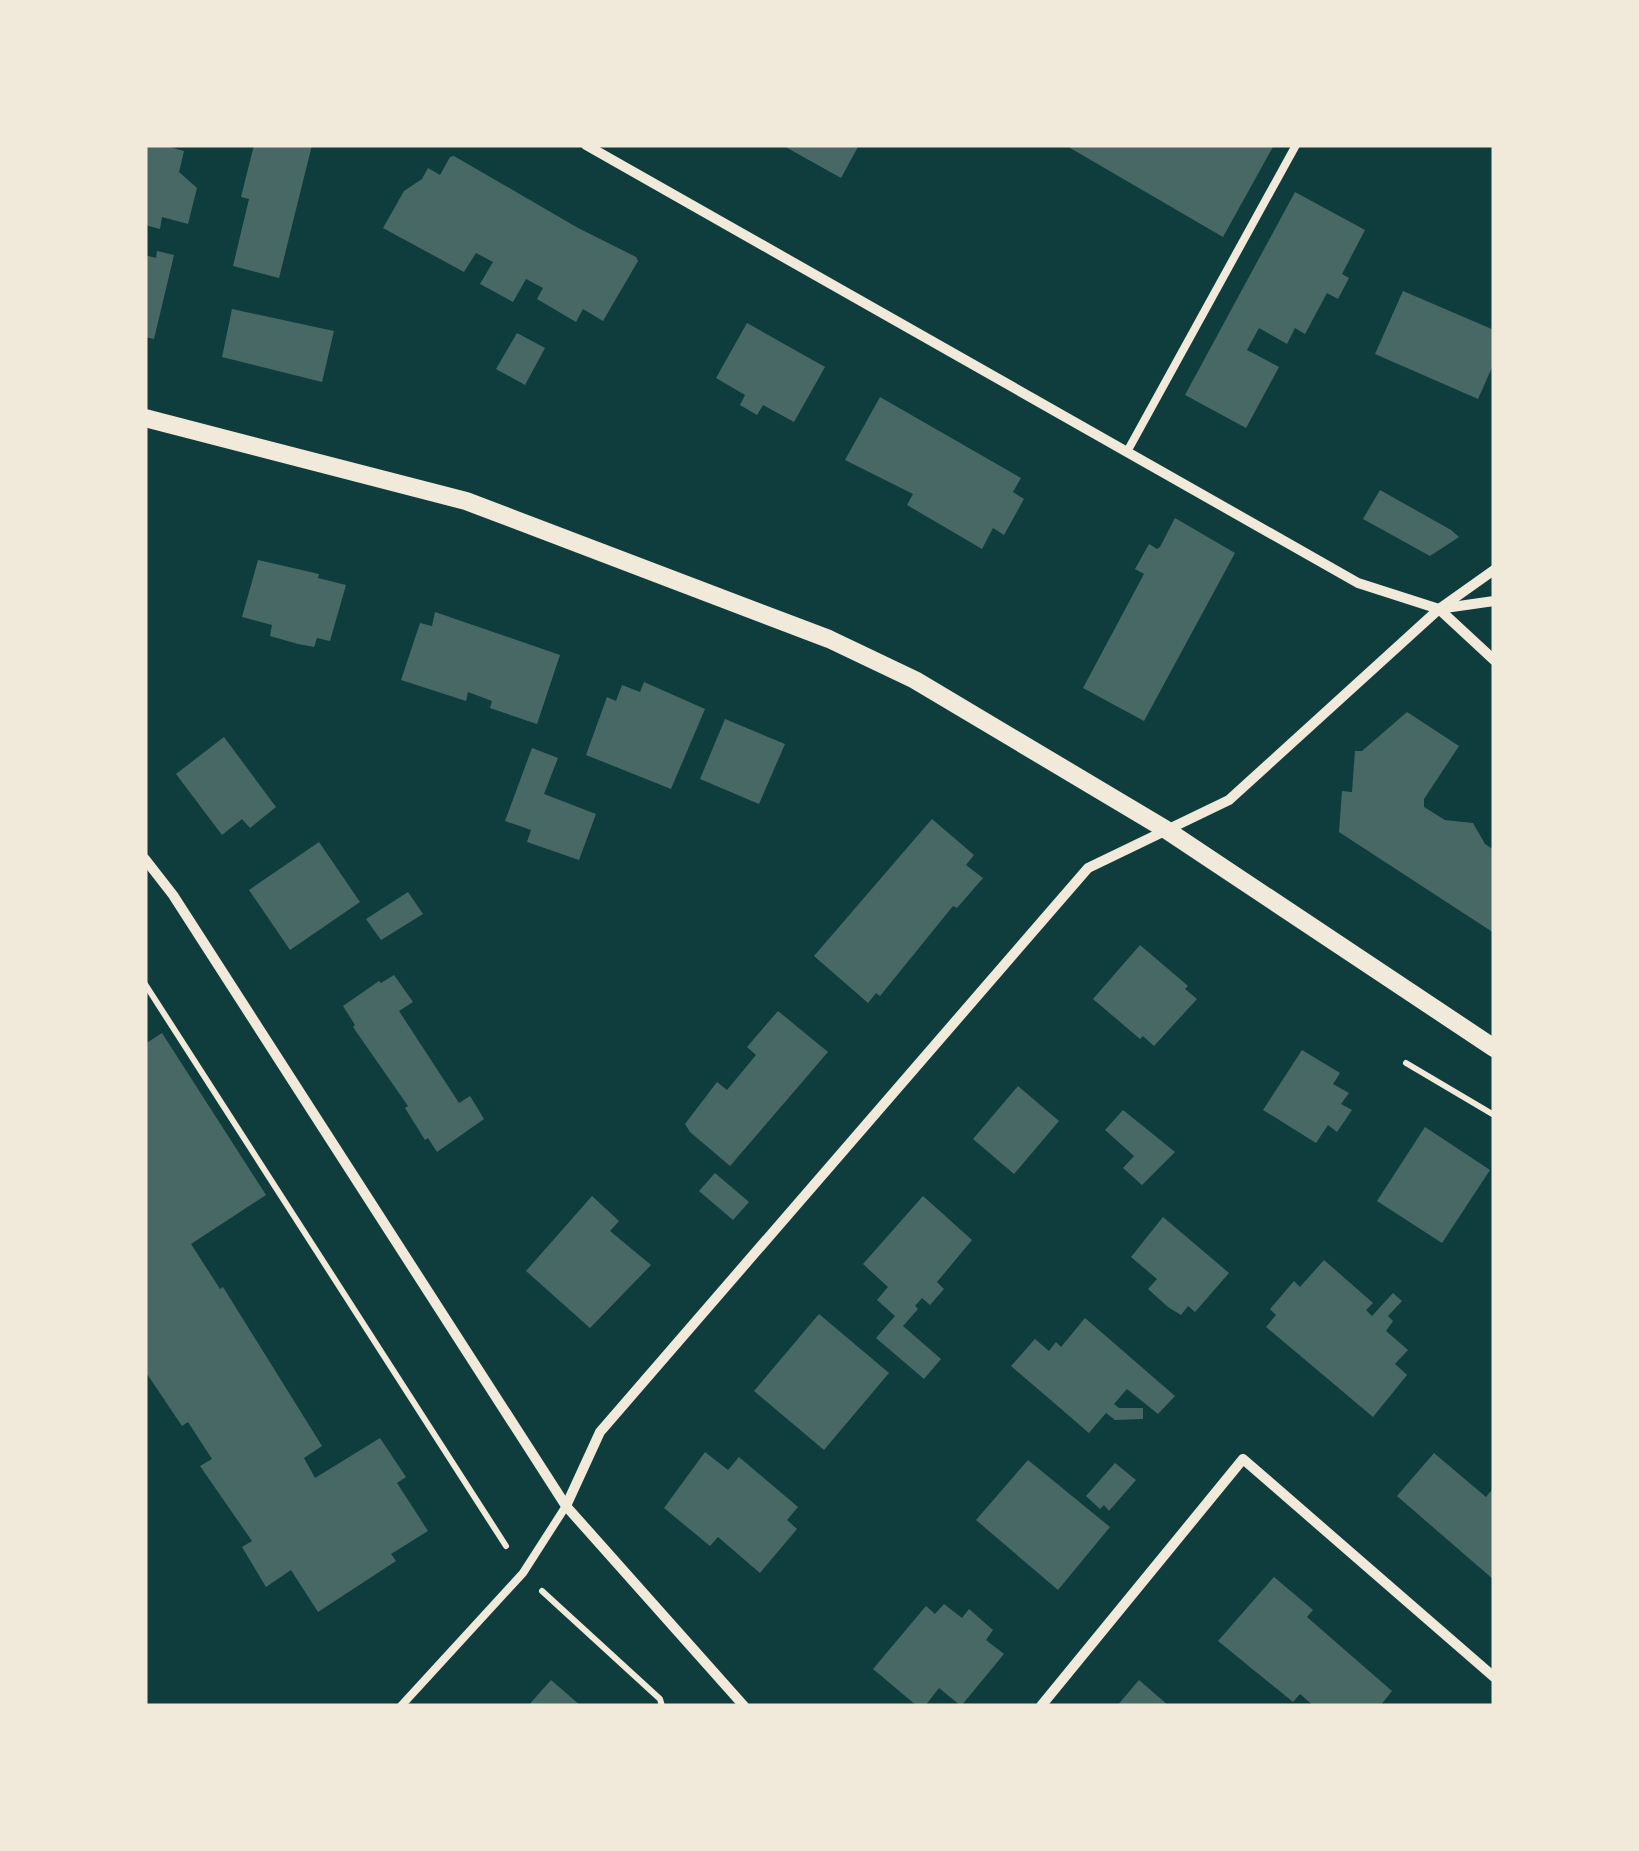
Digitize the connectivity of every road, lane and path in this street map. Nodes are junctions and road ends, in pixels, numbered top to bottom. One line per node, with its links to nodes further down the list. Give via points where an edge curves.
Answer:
1 (586, 145): 4 (street)
2 (1296, 145): 4 (lane)
3 (145, 418): 9 (street, via 466,501 829,638 915,680)
4 (1128, 450): 7 (street, via 1358,583)
5 (1494, 570): 7 (street)
6 (1494, 601): 7 (street)
7 (1439, 608): 8 (street); 9 (street, via 1229,800)
8 (1494, 660)
9 (1165, 830): 12 (street); 15 (street, via 1088,868 600,1432)
10 (145, 859): 15 (street)
11 (145, 984): 16 (path)
12 (1494, 1048)
13 (1406, 1063): 14 (path)
14 (1494, 1115)
15 (566, 1506): 16 (lane); 20 (street)
16 (523, 1573): 18 (lane); 19 (path)
17 (1494, 1676): 21 (street, via 1243,1460)
18 (401, 1706)
19 (662, 1706)
20 (744, 1706)
21 (1041, 1706)

